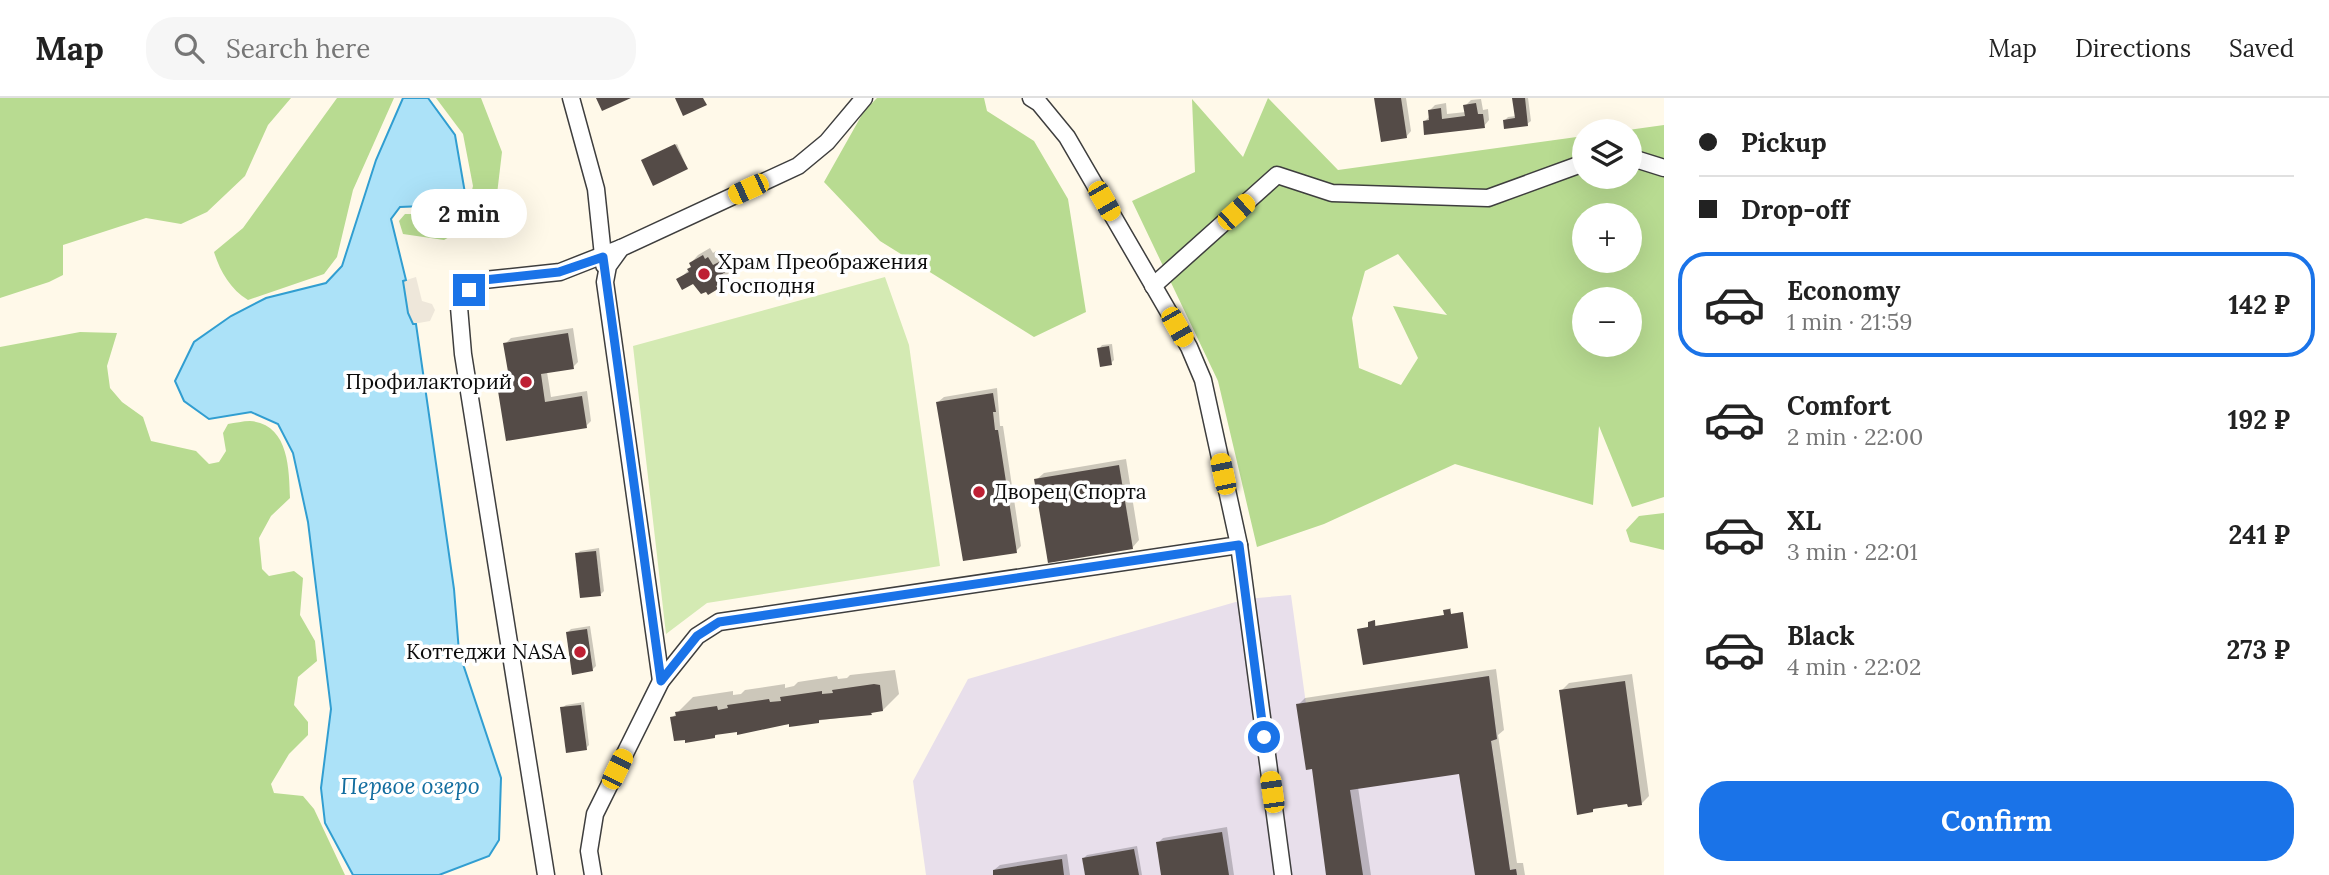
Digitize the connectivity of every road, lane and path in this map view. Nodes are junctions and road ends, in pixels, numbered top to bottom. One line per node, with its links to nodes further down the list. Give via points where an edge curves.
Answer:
1 (571, 98): 8 (street, via 596,189)
2 (864, 98): 7 (street, via 827,142 798,166)
3 (1031, 98): 10 (street, via 1067,137)
4 (1642, 161): 6 (street)
5 (1572, 167): 10 (street, via 1488,198 1332,193 1277,174)
6 (1664, 168)
7 (621, 248): 8 (street); 9 (street, via 608,266)
8 (603, 257): 9 (street); 13 (street, via 559,272 484,280 469,290 459,307)
9 (605, 282): 12 (street)
10 (1153, 286): 11 (street, via 1203,380)
11 (1239, 545): 12 (street, via 719,622 697,636); 15 (street)
12 (661, 681): 14 (street, via 595,814 589,851)
13 (546, 875)
14 (593, 875)
15 (1283, 875)

